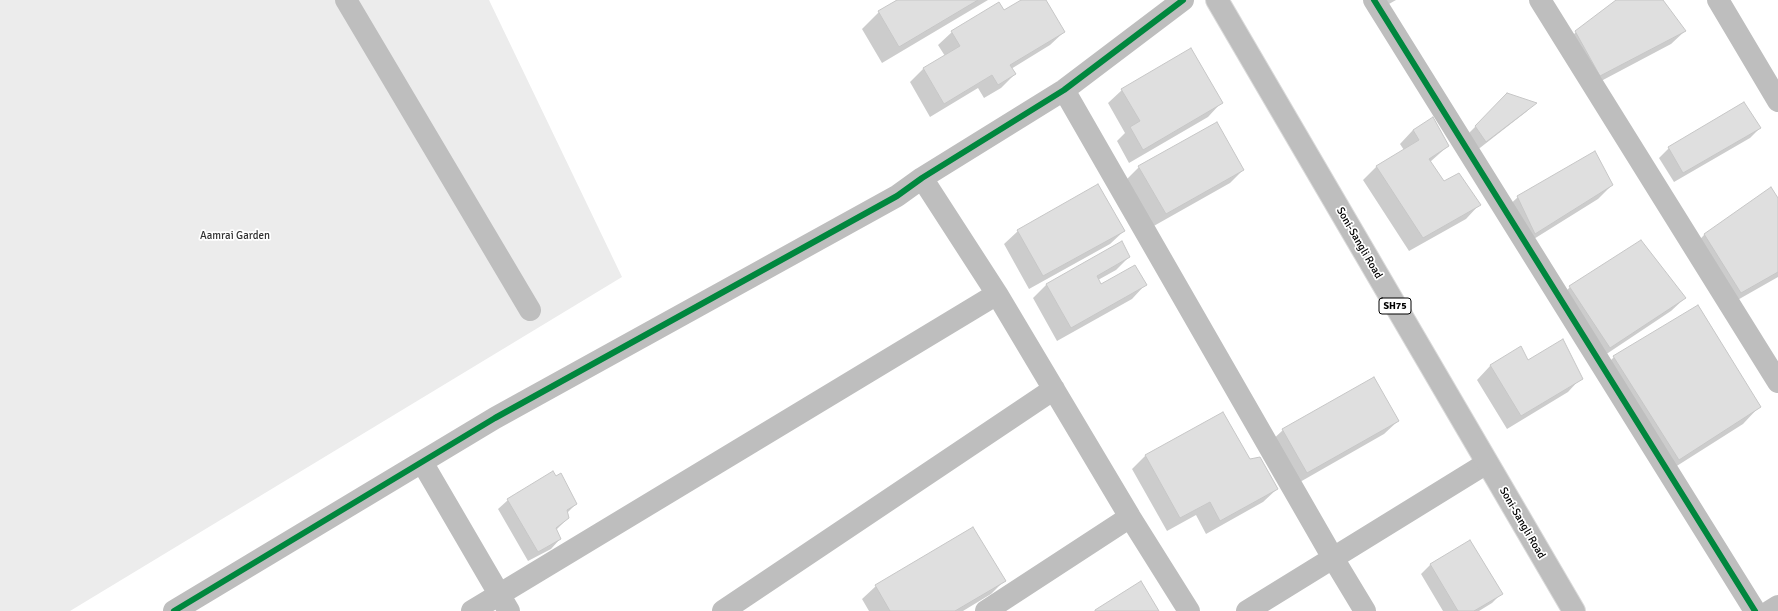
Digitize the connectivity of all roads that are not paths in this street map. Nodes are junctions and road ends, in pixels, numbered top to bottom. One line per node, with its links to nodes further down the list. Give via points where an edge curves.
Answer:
1 (346, 0): 11 (street)
2 (1183, 0): 7 (street)
3 (1217, 0): 15 (street, Soni-Sangli Road / SH75)
4 (1374, 0): 28 (street)
5 (1540, 0): 12 (street)
6 (1718, 0): 8 (street)
7 (1064, 90): 9 (street); 17 (street)
8 (1778, 101)
9 (922, 178): 10 (street); 14 (street, via 897,196 495,418)
10 (997, 294): 13 (street); 18 (street)
11 (530, 310)
12 (1778, 382)
13 (1054, 389): 16 (street); 22 (street)
14 (422, 462): 18 (street); 20 (street)
15 (1487, 463): 17 (street); 27 (street, Soni-Sangli Road / SH75)
16 (1130, 518): 23 (street); 24 (street)
17 (1333, 558): 25 (street); 26 (street)
18 (504, 603): 21 (street)
19 (1778, 606): 29 (street)
20 (174, 611)
21 (472, 611)
22 (723, 611)
23 (986, 611)
24 (1189, 611)
25 (1247, 611)
26 (1365, 611)
27 (1574, 611)
28 (1755, 611)
29 (1770, 611)

